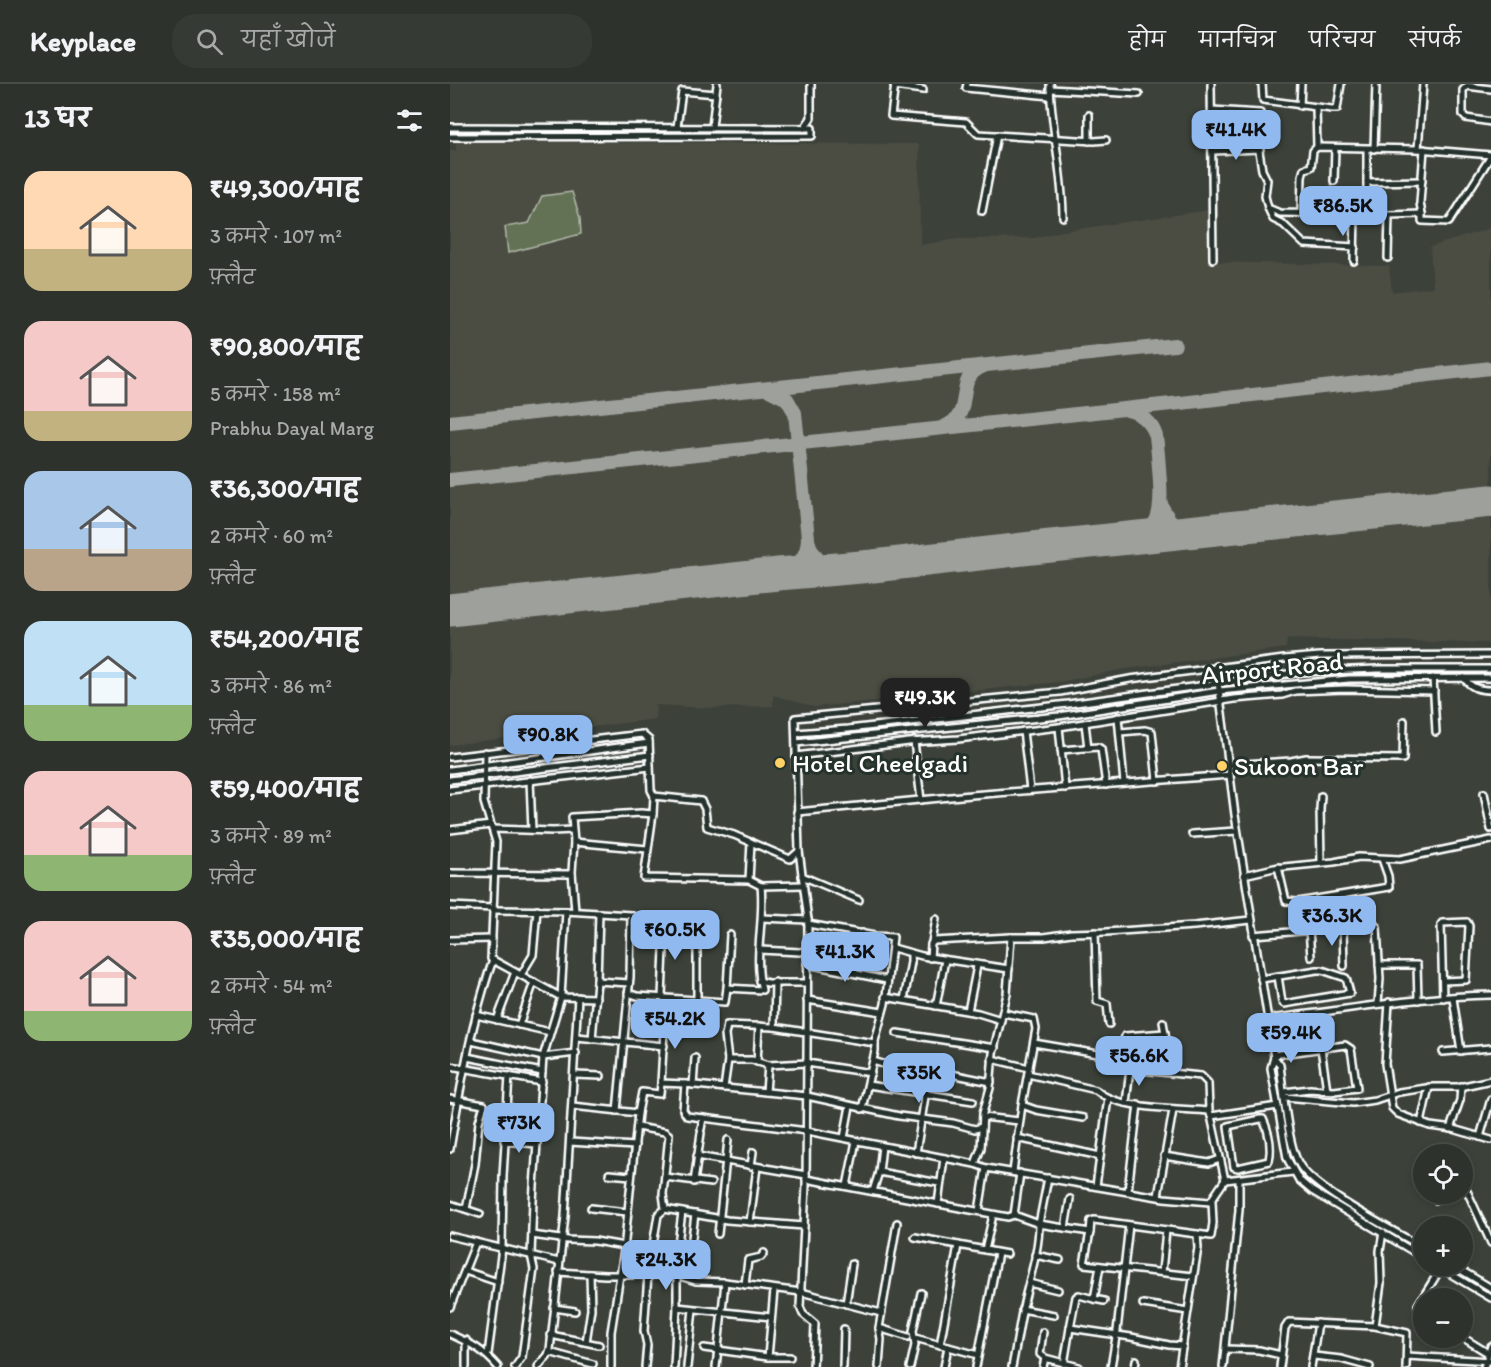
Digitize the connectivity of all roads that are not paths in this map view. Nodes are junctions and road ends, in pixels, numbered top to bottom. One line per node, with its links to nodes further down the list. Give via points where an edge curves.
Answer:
1 (683, 84): 16 (street)
2 (717, 84): 18 (street)
3 (811, 84): 30 (street, via 811,118)
4 (967, 84): 17 (street, via 966,88)
5 (999, 84): 17 (street)
6 (1212, 84): 23 (street)
7 (1263, 84): 20 (street)
8 (1301, 84): 21 (street)
9 (1341, 84): 22 (street, via 1337,109)
10 (1376, 84): 39 (street)
11 (1423, 84): 40 (street)
12 (894, 85): 14 (street); 31 (street, via 891,116 966,122 978,134)
13 (1491, 89): 26 (street, via 1467,86 1463,90 1462,115)
14 (923, 90)
15 (1050, 90): 17 (street); 19 (street); 33 (street)
16 (682, 91): 18 (street); 28 (street)
17 (998, 91)
18 (716, 94): 29 (street)
19 (1139, 94)
20 (1263, 100): 21 (street); 24 (street)
21 (1300, 106): 22 (street)
22 (1316, 108): 36 (street)
23 (1212, 110): 24 (street); 41 (street)
24 (1260, 113): 37 (street)
25 (1089, 115): 35 (street)
26 (1491, 122)
27 (450, 127): 28 (street)
28 (677, 127): 29 (street)
29 (712, 127): 30 (street)
30 (804, 128): 32 (street, via 812,128 812,136)
31 (997, 135): 33 (street); 47 (street)
32 (450, 137)
33 (1055, 138): 35 (street); 53 (street)
34 (1106, 140): 35 (street)
35 (1089, 141)
36 (1317, 147): 38 (street); 48 (street, via 1311,167 1303,171)
37 (1260, 148): 41 (street); 46 (street)
38 (1335, 148): 39 (street); 43 (street)
39 (1370, 149): 40 (street); 45 (street)
40 (1421, 149): 42 (street); 44 (street)
41 (1212, 151): 56 (street)
42 (1491, 155): 51 (street, via 1449,222 1422,221)
43 (1334, 181)
44 (1422, 181): 45 (street); 51 (street)
45 (1366, 182): 50 (street)
46 (1268, 208): 48 (street, via 1280,213); 54 (street, via 1271,217 1304,244)
47 (982, 211)
48 (1301, 213): 49 (street)
49 (1355, 214): 50 (street); 54 (street)
50 (1367, 214): 52 (street)
51 (1422, 214): 52 (street)
52 (1389, 215): 55 (street)
53 (1063, 217)
54 (1355, 247): 57 (street)
55 (1388, 258)
56 (1213, 259)
57 (1354, 261)
58 (1491, 655): 59 (street, via 1320,656)
59 (1216, 666): 64 (street); 76 (street, via 1060,692 795,718)
60 (1491, 669): 64 (street, Airport Road, via 1322,670)
61 (1433, 678): 62 (street, Airport Road); 66 (street, Airport Road, via 1348,679); 67 (street)
62 (1464, 678): 63 (street, Airport Road); 65 (street, via 1480,690)
63 (1491, 678)
64 (1218, 682): 66 (street); 76 (street, Airport Road, via 1068,704)
65 (1491, 690)
66 (1219, 691): 68 (street); 79 (street, Airport Road, via 1059,716)
67 (1434, 691): 68 (street, via 1295,691); 75 (street)
68 (1220, 701): 69 (street); 87 (street)
69 (1118, 717): 71 (street); 74 (street)
70 (1404, 721): 87 (street, via 1403,759 1306,758)
71 (1085, 723): 72 (street); 80 (street)
72 (1059, 728): 73 (street); 81 (street)
73 (1023, 731): 77 (street); 100 (street)
74 (1120, 732): 94 (street, via 1152,732); 95 (street)
75 (1436, 732)
76 (796, 733): 79 (street)
77 (914, 741): 84 (street); 104 (street)
78 (649, 743): 82 (street, via 642,734); 83 (street); 86 (street)
79 (796, 743): 84 (street)
80 (1088, 748): 81 (street); 97 (street, via 1101,749)
81 (1061, 750): 98 (street)
82 (485, 752): 85 (street); 86 (street)
83 (650, 755): 88 (street); 91 (street)
84 (796, 756): 105 (street)
85 (450, 757)
86 (485, 764): 89 (street); 91 (street)
87 (1228, 765): 90 (street)
88 (650, 767): 93 (street); 102 (street)
89 (450, 770)
90 (1230, 775): 94 (street); 112 (street)
91 (485, 776): 92 (street); 96 (street)
92 (450, 780)
93 (530, 780): 96 (street); 110 (street)
94 (1157, 781): 95 (street)
95 (1124, 783): 97 (street)
96 (485, 784): 99 (street); 107 (street, via 484,802)
97 (1106, 785): 98 (street)
98 (1065, 788): 100 (street)
99 (450, 790)
100 (1030, 790): 104 (street)
101 (1484, 793): 108 (street)
102 (654, 796): 106 (street); 116 (street, via 701,801 707,826)
103 (1321, 796): 120 (street)
104 (921, 800): 105 (street)
105 (796, 812): 118 (street)
106 (653, 814): 111 (street, via 572,817); 117 (street)
107 (492, 827): 109 (street); 110 (street); 123 (street, via 496,842)
108 (1491, 829)
109 (450, 830)
110 (532, 830): 111 (street)
111 (572, 830): 115 (street)
112 (1237, 831): 113 (street); 125 (street)
113 (1192, 834)
114 (1491, 840): 119 (street, via 1400,859)
115 (574, 842): 117 (street); 124 (street)
116 (751, 842): 118 (street, via 790,858); 127 (street)
117 (647, 849): 127 (street, via 644,878)
118 (799, 851): 126 (street)
119 (1382, 859): 120 (street, via 1359,857); 121 (street, via 1389,887 1298,902 1286,902)
120 (1321, 863): 121 (street)
121 (1278, 867): 125 (street)
122 (450, 873): 123 (street)
123 (495, 873): 124 (street); 132 (street)
124 (572, 874): 135 (street)
125 (1244, 875): 139 (street)
126 (802, 876): 128 (street); 130 (street)
127 (749, 880): 129 (street)
128 (803, 885): 129 (street); 140 (street)
129 (762, 886): 137 (street)
130 (859, 900)
131 (450, 906): 132 (street)
132 (493, 909): 133 (street); 150 (street)
133 (537, 910): 134 (street); 167 (street, via 533,955)
134 (566, 911): 135 (street); 181 (street)
135 (575, 911): 136 (street)
136 (599, 913): 171 (street); 176 (street, via 631,915)
137 (762, 918): 140 (street); 154 (street)
138 (936, 919): 152 (street)
139 (1251, 920): 144 (street); 147 (street)
140 (807, 922): 145 (street); 155 (street)
141 (664, 924): 183 (street)
142 (1343, 928): 143 (street); 162 (street, via 1376,926); 164 (street)
143 (1309, 929): 147 (street); 157 (street)
144 (1095, 932): 149 (street); 203 (street, via 1097,1001 1107,1005)
145 (862, 933): 153 (street, via 893,937); 166 (street)
146 (730, 934): 178 (street)
147 (1253, 935): 169 (street)
148 (697, 936): 188 (street)
149 (1011, 937): 152 (street); 165 (street)
150 (492, 939): 151 (street); 159 (street)
151 (450, 940)
152 (932, 942): 158 (street)
153 (893, 948): 156 (street); 170 (street)
154 (760, 950): 155 (street); 172 (street)
155 (807, 950): 161 (street)
156 (911, 953): 158 (street); 190 (street)
157 (1311, 957)
158 (930, 958): 160 (street)
159 (494, 960): 167 (street); 198 (street)
160 (945, 960): 163 (street); 194 (street)
161 (807, 963): 166 (street); 177 (street)
162 (1379, 965): 191 (street, via 1417,965); 193 (street)
163 (977, 966): 165 (street); 195 (street)
164 (1344, 966)
165 (1009, 969): 199 (street)
166 (854, 973): 170 (street)
167 (518, 974): 174 (street); 201 (street)
168 (1278, 976): 168 (street, via 1322,970 1346,978 1350,993 1284,1004); 169 (street)
169 (1261, 979): 200 (street)
170 (887, 980): 184 (street)
171 (597, 981): 176 (street); 185 (street)
172 (759, 981): 175 (street); 178 (street, via 762,990)
173 (1443, 981): 173 (street, via 1442,923 1467,922 1466,980); 186 (street)
174 (534, 982): 181 (street); 204 (street)
175 (775, 982): 177 (street); 206 (street)
176 (629, 983): 179 (street)
177 (807, 983): 189 (street)
178 (727, 988): 188 (street, via 725,1002)
179 (628, 993): 183 (street); 214 (street)
180 (1491, 994): 187 (street)
181 (561, 997): 182 (street); 207 (street)
182 (578, 997): 185 (street); 211 (street)
183 (662, 997): 188 (street)
184 (885, 997): 190 (street); 196 (street)
185 (596, 998): 212 (street)
186 (1443, 998): 187 (street); 191 (street)
187 (1453, 998): 221 (street)
188 (697, 999)
189 (807, 1000): 196 (street); 208 (street)
190 (903, 1000): 194 (street)
191 (1418, 1000): 192 (street)
192 (1389, 1002): 193 (street); 260 (street, via 1385,1064)
193 (1378, 1003): 200 (street)
194 (936, 1006): 195 (street)
195 (968, 1011): 199 (street)
196 (882, 1012): 215 (street)
197 (665, 1014): 217 (street)
198 (476, 1015): 201 (street); 213 (street)
199 (1002, 1016): 216 (street, via 1034,1019); 218 (street)
200 (1268, 1019): 224 (street)
201 (497, 1020): 204 (street)
202 (1163, 1022): 210 (street)
203 (1109, 1024)
204 (519, 1025): 207 (street)
205 (759, 1026): 206 (street); 229 (street, via 727,1026); 231 (street)
206 (774, 1027): 208 (street)
207 (550, 1032): 226 (street)
208 (807, 1032): 215 (street); 232 (street)
209 (897, 1033): 218 (street)
210 (1165, 1033): 235 (street, via 1125,1036); 242 (street)
211 (577, 1037): 212 (street); 223 (street)
212 (592, 1039): 214 (street)
213 (471, 1041): 225 (street); 226 (street)
214 (623, 1042): 217 (street); 275 (street)
215 (875, 1043): 230 (street)
216 (1034, 1043): 235 (street, via 1104,1055); 239 (street)
217 (664, 1046): 249 (street)
218 (995, 1048): 228 (street)
219 (1321, 1048): 224 (street); 256 (street); 256 (street, via 1349,1047 1358,1083 1357,1088)
220 (1491, 1048): 221 (street)
221 (1461, 1051): 222 (street)
222 (1443, 1052)
223 (576, 1053): 226 (street); 243 (street)
224 (1274, 1056): 259 (street, via 1280,1065); 272 (street, via 1271,1068)
225 (467, 1057): 236 (street); 240 (street)
226 (543, 1057): 240 (street)
227 (695, 1059): 251 (street)
228 (992, 1059): 239 (street); 248 (street)
229 (728, 1060): 231 (street); 255 (street)
230 (873, 1061): 238 (street); 241 (street)
231 (757, 1062): 233 (street)
232 (807, 1063): 233 (street); 241 (street); 261 (street)
233 (768, 1065): 257 (street)
234 (450, 1066): 236 (street)
235 (1118, 1067): 237 (street)
236 (464, 1068): 244 (street); 265 (street)
237 (1130, 1069): 242 (street); 267 (street)
238 (929, 1071): 248 (street); 258 (street)
239 (1028, 1071): 262 (street, via 1096,1090); 269 (street)
240 (542, 1072): 247 (street)
241 (871, 1072): 252 (street)
242 (1172, 1073): 277 (street, via 1201,1076 1208,1083)
243 (574, 1075): 245 (street); 270 (street)
244 (509, 1076): 247 (street); 296 (street)
245 (601, 1076)
246 (1491, 1080): 253 (street)
247 (542, 1082): 299 (street)
248 (990, 1082): 278 (street)
249 (661, 1083): 250 (street); 276 (street, via 660,1094 642,1092)
250 (685, 1084): 251 (street); 279 (street, via 684,1114)
251 (693, 1085): 255 (street)
252 (868, 1085): 258 (street); 273 (street)
253 (1461, 1086): 254 (street); 286 (street)
254 (1429, 1087): 260 (street); 283 (street)
255 (723, 1088): 257 (street)
256 (1327, 1090): 259 (street)
257 (766, 1092): 261 (street)
258 (925, 1093): 266 (street); 281 (street)
259 (1284, 1094): 260 (street, via 1353,1103); 355 (street, via 1294,1155 1305,1174)
260 (1391, 1095): 283 (street, via 1392,1108 1398,1114)
261 (807, 1096): 271 (street); 287 (street)
262 (1108, 1098): 267 (street); 307 (street)
263 (450, 1099): 265 (street)
264 (1491, 1099): 290 (street)
265 (459, 1100): 303 (street); 340 (street, via 484,1105)
266 (973, 1101)
267 (1126, 1102): 268 (street)
268 (1138, 1104): 274 (street); 332 (street)
269 (1022, 1105): 280 (street); 282 (street)
270 (572, 1106): 275 (street); 297 (street)
271 (850, 1106): 273 (street); 291 (street)
272 (1278, 1106): 277 (street); 288 (street)
273 (862, 1109): 281 (street)
274 (1173, 1110): 277 (street); 308 (street)
275 (616, 1111): 276 (street)
276 (638, 1113): 284 (street)
277 (1210, 1114): 302 (street)
278 (983, 1117): 282 (street); 285 (street)
279 (703, 1118): 287 (street); 306 (street)
280 (1083, 1118)
281 (921, 1119): 285 (street); 305 (street)
282 (1019, 1121): 292 (street)
283 (1421, 1123): 286 (street)
284 (637, 1127): 300 (street); 321 (street, via 667,1133)
285 (982, 1127): 312 (street)
286 (1450, 1129): 290 (street)
287 (807, 1131): 291 (street); 322 (street)
288 (1283, 1136): 289 (street); 317 (street)
289 (1268, 1137): 298 (street, via 1265,1122 1260,1119 1229,1124); 298 (street, via 1269,1161 1238,1168 1233,1164)
290 (1480, 1137): 295 (street)
291 (844, 1138): 294 (street)
292 (1017, 1138): 307 (street); 316 (street)
293 (728, 1140): 311 (street)
294 (856, 1140): 301 (street); 329 (street)
295 (1491, 1140)
296 (504, 1141): 299 (street); 373 (street)
297 (570, 1142): 300 (street); 365 (street)
298 (1230, 1143): 302 (street)
299 (537, 1144): 362 (street)
300 (635, 1146): 320 (street)
301 (882, 1146): 305 (street); 315 (street)
302 (1217, 1146): 310 (street)
303 (450, 1149)
304 (753, 1152): 313 (street)
305 (916, 1152): 309 (street)
306 (697, 1156): 311 (street); 326 (street)
307 (1100, 1156): 330 (street)
308 (1164, 1156): 310 (street, via 1209,1163); 333 (street)
309 (944, 1158): 312 (street); 327 (street)
310 (1220, 1159): 325 (street)
311 (727, 1162): 313 (street); 349 (street)
312 (975, 1164): 314 (street)
313 (754, 1167): 322 (street); 350 (street)
314 (986, 1168): 316 (street); 342 (street)
315 (879, 1172): 327 (street); 331 (street)
316 (1012, 1172): 318 (street)
317 (1293, 1172): 324 (street); 361 (street, via 1312,1191)
318 (1020, 1173): 323 (street); 348 (street)
319 (609, 1174): 320 (street)
320 (631, 1176): 343 (street)
321 (665, 1177): 326 (street); 341 (street)
322 (806, 1177): 329 (street); 354 (street)
323 (1048, 1178): 330 (street); 352 (street)
324 (1239, 1179): 325 (street); 441 (street)
325 (1225, 1180): 335 (street)
326 (694, 1182): 328 (street)
327 (939, 1183): 336 (street)
328 (711, 1184)
329 (847, 1186): 331 (street)
330 (1096, 1186): 332 (street)
331 (873, 1191): 336 (street)
332 (1128, 1191): 333 (street)
333 (1158, 1196): 335 (street, via 1210,1202)
334 (1070, 1199): 356 (street)
335 (1212, 1199): 360 (street, via 1211,1236)
336 (938, 1203): 342 (street)
337 (450, 1204): 340 (street)
338 (1473, 1204): 368 (street)
339 (591, 1208): 343 (street)
340 (466, 1209): 345 (street)
341 (665, 1209): 344 (street); 391 (street, via 658,1215)
342 (980, 1211): 347 (street)
343 (627, 1212): 371 (street)
344 (682, 1212): 346 (street); 369 (street)
345 (480, 1214)
346 (695, 1214): 349 (street); 372 (street)
347 (993, 1215): 348 (street); 374 (street)
348 (1014, 1215): 352 (street)
349 (720, 1218): 350 (street); 359 (street)
350 (750, 1222): 354 (street)
351 (897, 1222): 418 (street)
352 (1039, 1224): 356 (street); 380 (street)
353 (1129, 1225): 357 (street); 358 (street, via 1092,1220); 385 (street)
354 (804, 1226): 403 (street)
355 (1386, 1226): 361 (street); 367 (street)
356 (1065, 1228): 358 (street)
357 (1166, 1230): 360 (street); 388 (street)
358 (1090, 1232): 384 (street, via 1084,1264)
359 (718, 1234)
360 (1197, 1234): 393 (street)
361 (1382, 1234): 375 (street); 422 (street)
362 (532, 1235): 365 (street); 379 (street)
363 (450, 1236): 366 (street)
364 (915, 1237): 370 (street)
365 (562, 1239): 371 (street); 382 (street)
366 (476, 1242): 373 (street); 386 (street)
367 (1413, 1242)
368 (1491, 1243)
369 (678, 1244)
370 (958, 1245): 374 (street); 436 (street)
371 (624, 1246): 390 (street)
372 (691, 1246)
373 (502, 1248): 379 (street); 396 (street)
374 (985, 1250): 377 (street)
375 (1413, 1252)
376 (764, 1253): 399 (street, via 748,1260)
377 (998, 1253): 378 (street); 446 (street)
378 (1007, 1254)
379 (531, 1255): 382 (street); 461 (street, via 534,1269 522,1357)
380 (1035, 1255): 381 (street); 398 (street)
381 (1060, 1260)
382 (560, 1262): 387 (street)
383 (852, 1264): 408 (street)
384 (1100, 1266): 385 (street); 406 (street)
385 (1123, 1269): 388 (street); 429 (street)
386 (465, 1271): 396 (street); 410 (street)
387 (558, 1272): 389 (street); 412 (street)
388 (1162, 1272): 393 (street)
389 (591, 1274): 390 (street); 433 (street)
390 (620, 1274): 391 (street); 463 (street, via 611,1332)
391 (648, 1275): 392 (street); 464 (street)
392 (677, 1275): 397 (street, via 696,1281); 411 (street)
393 (1193, 1276): 416 (street)
394 (1454, 1276): 405 (street)
395 (1471, 1276): 400 (street)
396 (498, 1282): 445 (street)
397 (725, 1282): 399 (street); 417 (street)
398 (1029, 1283): 402 (street); 414 (street)
399 (745, 1285): 401 (street)
400 (1491, 1288)
401 (774, 1290): 403 (street); 420 (street)
402 (1058, 1290)
403 (801, 1292): 408 (street); 468 (street, via 803,1314 815,1324)
404 (921, 1293): 431 (street)
405 (1491, 1298)
406 (1094, 1299): 407 (street); 424 (street, via 1076,1297)
407 (1104, 1301)
408 (846, 1304): 418 (street)
409 (1143, 1304): 416 (street)
410 (450, 1307)
411 (677, 1307): 413 (street); 465 (street)
412 (554, 1308): 415 (street); 428 (street)
413 (693, 1309): 417 (street); 466 (street)
414 (1022, 1309): 419 (street); 474 (street)
415 (575, 1311)
416 (1188, 1311): 437 (street)
417 (721, 1312): 420 (street); 442 (street)
418 (881, 1313): 423 (street)
419 (1054, 1315)
420 (771, 1317): 450 (street)
421 (1318, 1323): 422 (street); 447 (street, via 1286,1324); 448 (street)
422 (1376, 1326): 449 (street, via 1407,1333)
423 (879, 1328): 430 (street); 470 (street)
424 (1070, 1328): 429 (street); 457 (street)
425 (844, 1329): 469 (street)
426 (1043, 1332): 452 (street, via 1040,1354)
427 (450, 1334): 432 (street)
428 (551, 1335): 433 (street); 443 (street)
429 (1116, 1336): 437 (street); 477 (street)
430 (908, 1337)
431 (915, 1338): 436 (street); 471 (street)
432 (466, 1340): 445 (street); 459 (street)
433 (586, 1342): 435 (street)
434 (1473, 1344): 444 (street)
435 (599, 1345)
436 (940, 1346): 439 (street)
437 (1183, 1346): 479 (street)
438 (1491, 1346): 444 (street)
439 (948, 1347): 446 (street); 472 (street)
440 (704, 1348): 442 (street)
441 (1225, 1349): 447 (street); 480 (street)
442 (717, 1350): 450 (street); 467 (street)
443 (549, 1352): 455 (street); 462 (street)
444 (1488, 1353): 454 (street)
445 (488, 1354): 460 (street)
446 (978, 1355): 473 (street)
447 (1281, 1355): 481 (street)
448 (1314, 1356): 458 (street, via 1341,1359); 482 (street)
449 (1407, 1356): 454 (street); 484 (street)
450 (768, 1357): 451 (street)
451 (790, 1357)
452 (1045, 1358): 457 (street); 475 (street)
453 (1136, 1360): 478 (street)
454 (1488, 1360): 485 (street)
455 (577, 1364): 456 (street)
456 (593, 1364)
457 (1064, 1364): 476 (street)
458 (1357, 1366): 483 (street)
459 (466, 1367)
460 (498, 1367)
461 (515, 1367)
462 (538, 1367)
463 (611, 1367)
464 (645, 1367)
465 (674, 1367)
466 (687, 1367)
467 (716, 1367)
468 (813, 1367)
469 (843, 1367)
470 (879, 1367)
471 (910, 1367)
472 (944, 1367)
473 (976, 1367)
474 (1012, 1367)
475 (1043, 1367)
476 (1079, 1367)
477 (1111, 1367)
478 (1135, 1367)
479 (1179, 1367)
480 (1223, 1367)
481 (1280, 1367)
482 (1311, 1367)
483 (1370, 1367)
484 (1406, 1367)
485 (1484, 1367)

